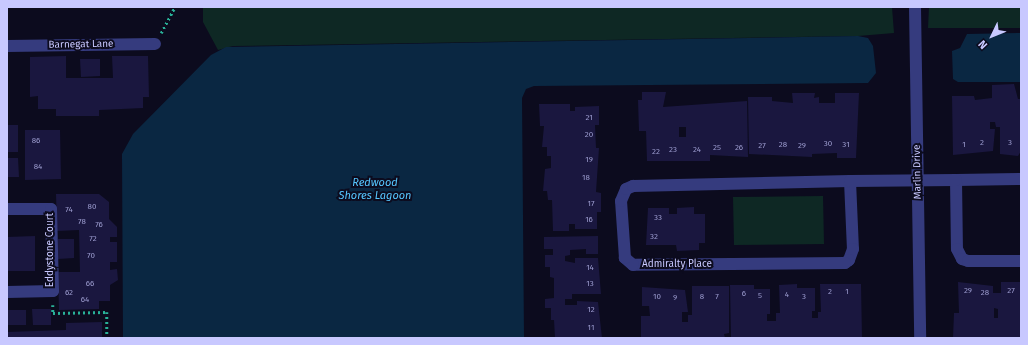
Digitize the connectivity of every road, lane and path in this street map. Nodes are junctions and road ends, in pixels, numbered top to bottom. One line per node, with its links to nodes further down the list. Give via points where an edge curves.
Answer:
1 (175, 7): 3 (path)
2 (915, 7): 6 (street, Marlin Drive)
3 (155, 44): 4 (street, Barnegat Lane)
4 (7, 46)
5 (1021, 178): 7 (street, Admiralty Place)
6 (918, 180): 7 (street, Admiralty Place); 8 (street, Admiralty Place); 14 (street, Marlin Drive)
7 (956, 180): 10 (street, via 959,256 968,261)
8 (850, 181): 8 (street, Admiralty Place, via 853,249 849,260 844,263 633,265 625,258 621,201 626,189 633,186)
9 (7, 209): 11 (street, Eddystone Court, via 51,208)
10 (1021, 261)
11 (53, 291): 12 (street, Eddystone Court); 13 (path, via 53,313 107,312)
12 (7, 292)
13 (107, 338)
14 (920, 338)

